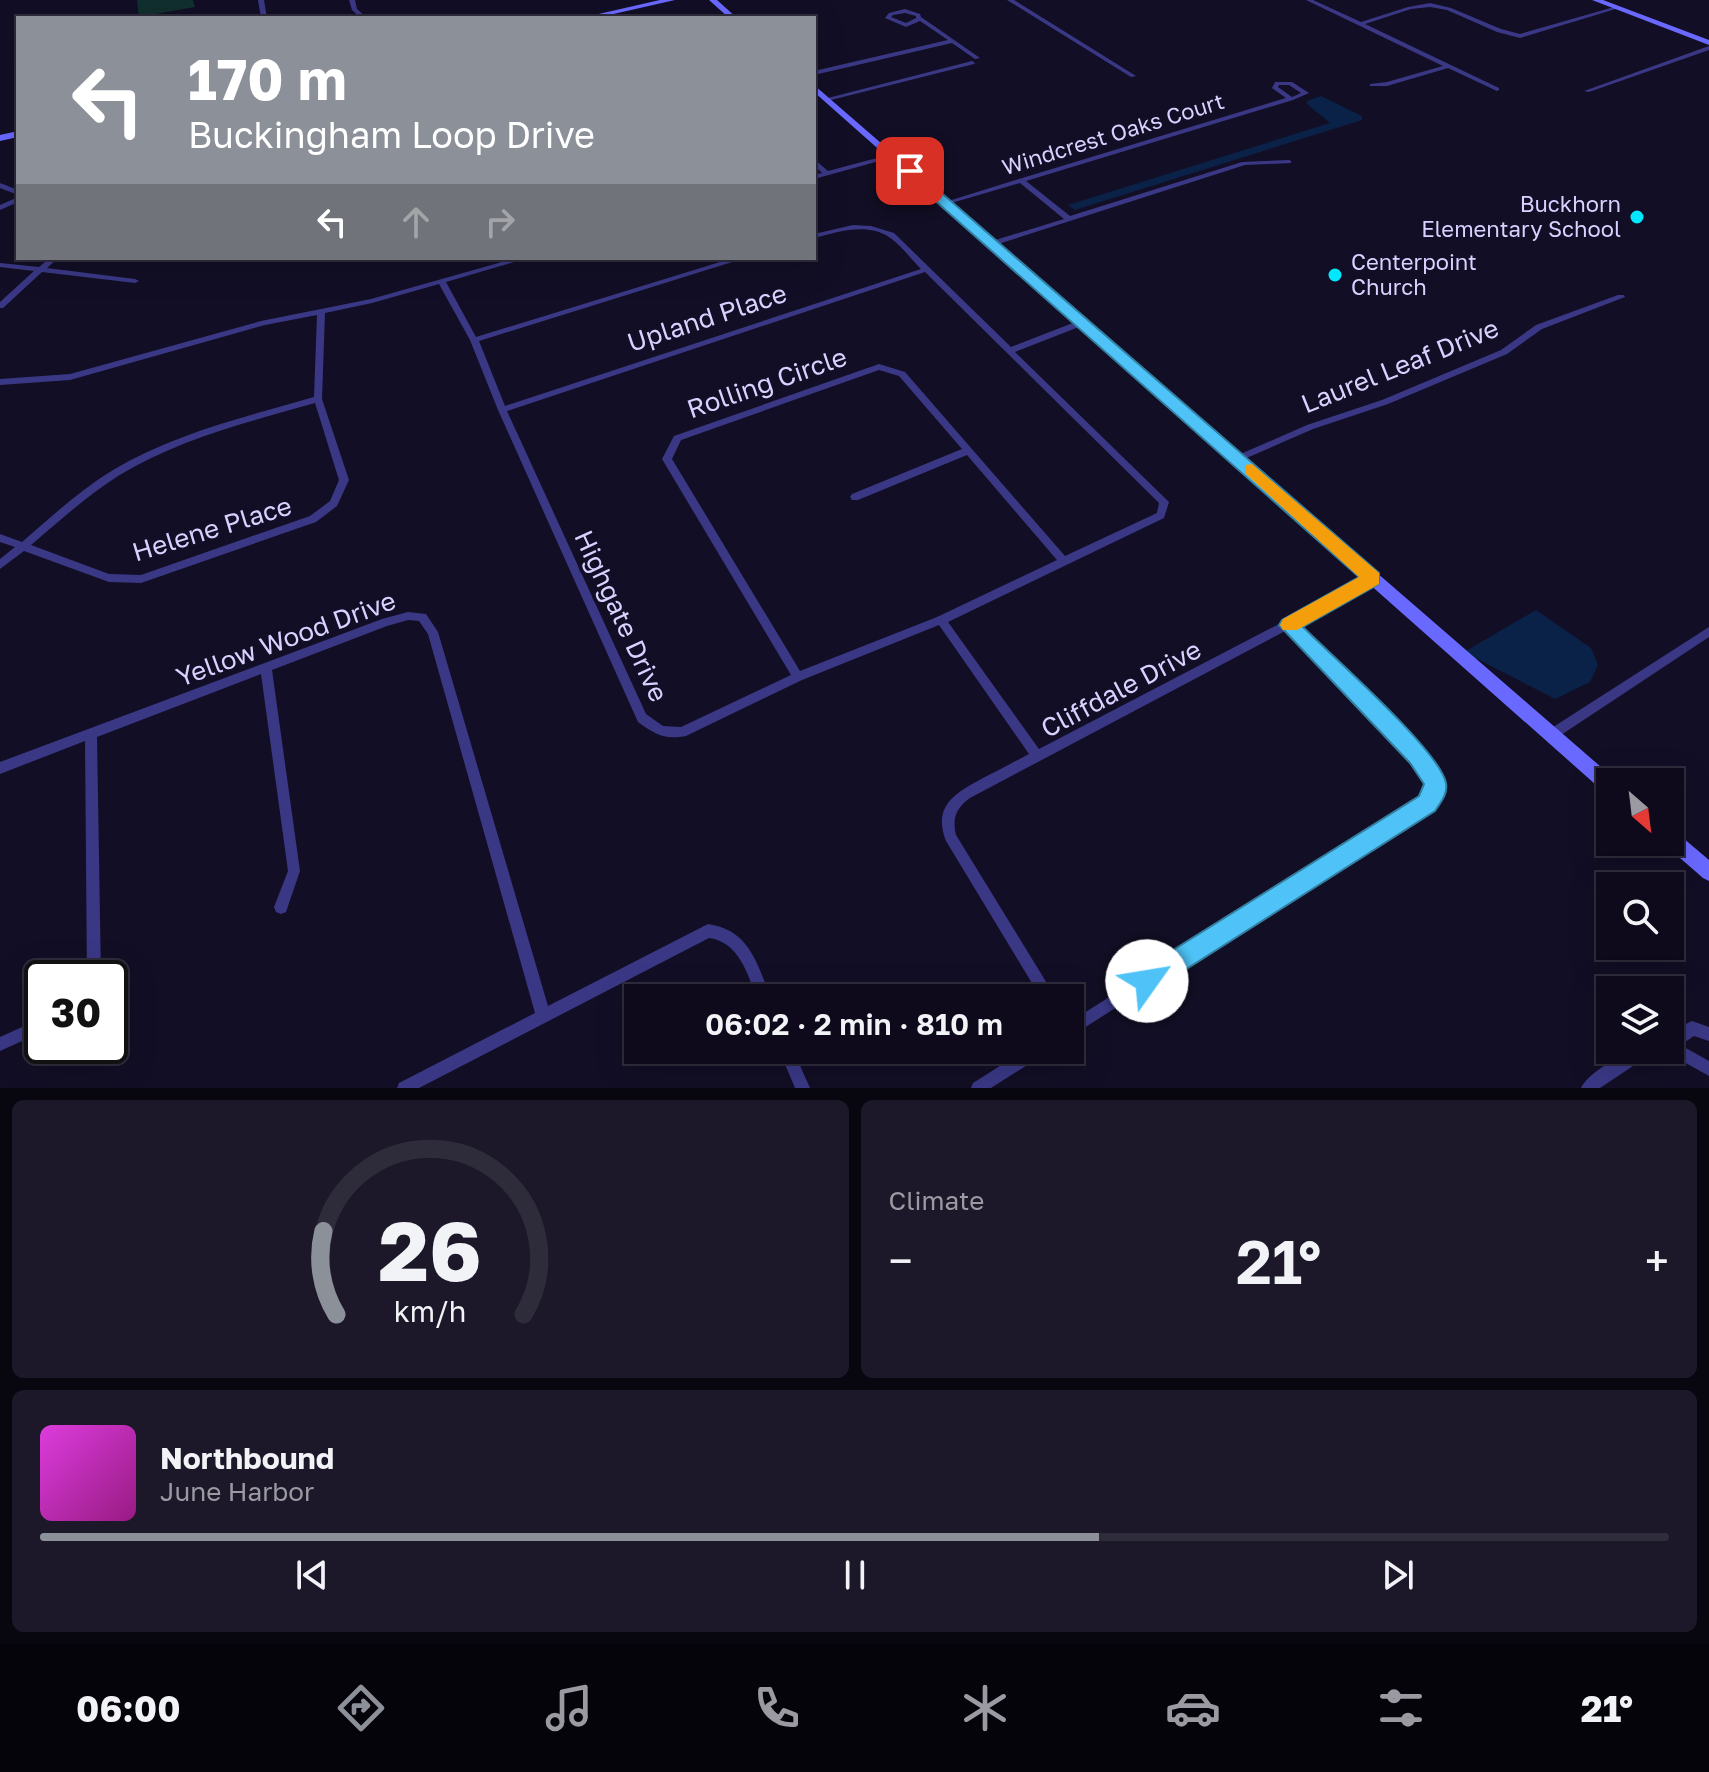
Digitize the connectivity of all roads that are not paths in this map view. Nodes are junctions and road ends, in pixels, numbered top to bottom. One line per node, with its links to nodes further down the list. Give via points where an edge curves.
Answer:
1 (671, 0): 7 (street)
2 (713, 0): 8 (street)
3 (1010, 0): 15 (street)
4 (1309, 0): 10 (street)
5 (1596, 0): 6 (street)
6 (1616, 8): 10 (street, via 1520,36 1427,5); 12 (street)
7 (595, 16)
8 (731, 16)
9 (920, 18): 9 (street, via 905,11 888,18 906,25); 11 (street)
10 (1361, 24): 13 (street)
11 (952, 41): 14 (street); 20 (street, via 975,61)
12 (1709, 46): 19 (street)
13 (1448, 66): 16 (street); 17 (street)
14 (816, 73)
15 (1133, 76)
16 (1372, 85)
17 (1497, 89)
18 (816, 90): 20 (street)
19 (1587, 91)
20 (827, 99): 22 (street)
21 (1291, 99): 27 (street, Windcrest Oaks Court)
22 (892, 156): 25 (street); 28 (street)
23 (1289, 162): 29 (street, via 1244,163)
24 (816, 163): 25 (street)
25 (827, 174): 26 (street)
26 (816, 177)
27 (1021, 180): 28 (street, Windcrest Oaks Court); 29 (street)
28 (946, 203): 31 (street)
29 (1069, 219): 31 (street)
30 (816, 235): 37 (street, via 846,226 871,226 891,235)
31 (992, 244): 43 (street)
32 (51, 260): 36 (street)
33 (517, 260): 39 (street)
34 (734, 260): 44 (street)
35 (0, 265): 36 (street)
36 (38, 269): 38 (street); 41 (street)
37 (927, 269): 45 (street); 48 (street, Upland Place)
38 (135, 281)
39 (442, 282): 42 (street); 44 (street, Highgate Drive)
40 (1621, 297): 50 (street, Laurel Leaf Drive, via 1539,327 1504,352)
41 (0, 306)
42 (321, 311): 46 (street, via 70,377); 47 (street, Helene Place)
43 (1081, 323): 45 (street); 50 (street)
44 (474, 340): 48 (street, Highgate Drive)
45 (1012, 350): 54 (street, Highgate Drive, via 1164,502 1161,515)
46 (0, 382)
47 (318, 399): 53 (street, via 179,441 117,472); 53 (street, Helene Place, via 344,480 334,503 313,519 141,579 109,578)
48 (502, 410): 61 (street, Highgate Drive, via 642,718 661,731 682,732)
49 (967, 451): 51 (street); 54 (street, Rolling Circle); 61 (street, Rolling Circle, via 902,374 879,367 677,438 667,459)
50 (1239, 458): 56 (street)
51 (855, 497)
52 (0, 538): 53 (street, Helene Place)
53 (24, 546): 55 (street)
54 (1062, 559): 57 (street, Highgate Drive)
55 (0, 565)
56 (1373, 579): 58 (street, Cliffdale Drive); 63 (street)
57 (941, 620): 61 (street, Highgate Drive); 64 (street)
58 (1289, 625): 64 (street, Cliffdale Drive); 74 (street, via 1426,765 1435,782 1433,798)
59 (1709, 631): 63 (street)
60 (266, 667): 62 (street, Yellow Wood Drive); 69 (street, via 294,871); 73 (street, Yellow Wood Drive, via 399,618 427,621)
61 (798, 677)
62 (91, 734): 65 (street, Yellow Wood Drive); 70 (street)
63 (1551, 735): 66 (street)
64 (1038, 757): 72 (street, Cliffdale Drive, via 966,794 950,808 947,827)
65 (0, 768)
66 (1596, 774)
67 (1684, 850): 68 (street)
68 (1709, 872)
69 (281, 907)
70 (94, 960)
71 (757, 984): 73 (street, via 736,940 708,931)
72 (1040, 984)
73 (543, 1015): 84 (street)
74 (1084, 1021)
75 (24, 1033): 78 (street)
76 (1684, 1034): 77 (street, via 1692,1028)
77 (1709, 1034)
78 (0, 1044)
79 (1684, 1055): 83 (street)
80 (792, 1064): 85 (street)
81 (1016, 1064): 86 (street)
82 (1618, 1064): 87 (street)
83 (1709, 1069)
84 (404, 1088)
85 (803, 1088)
86 (978, 1088)
87 (1588, 1088)

